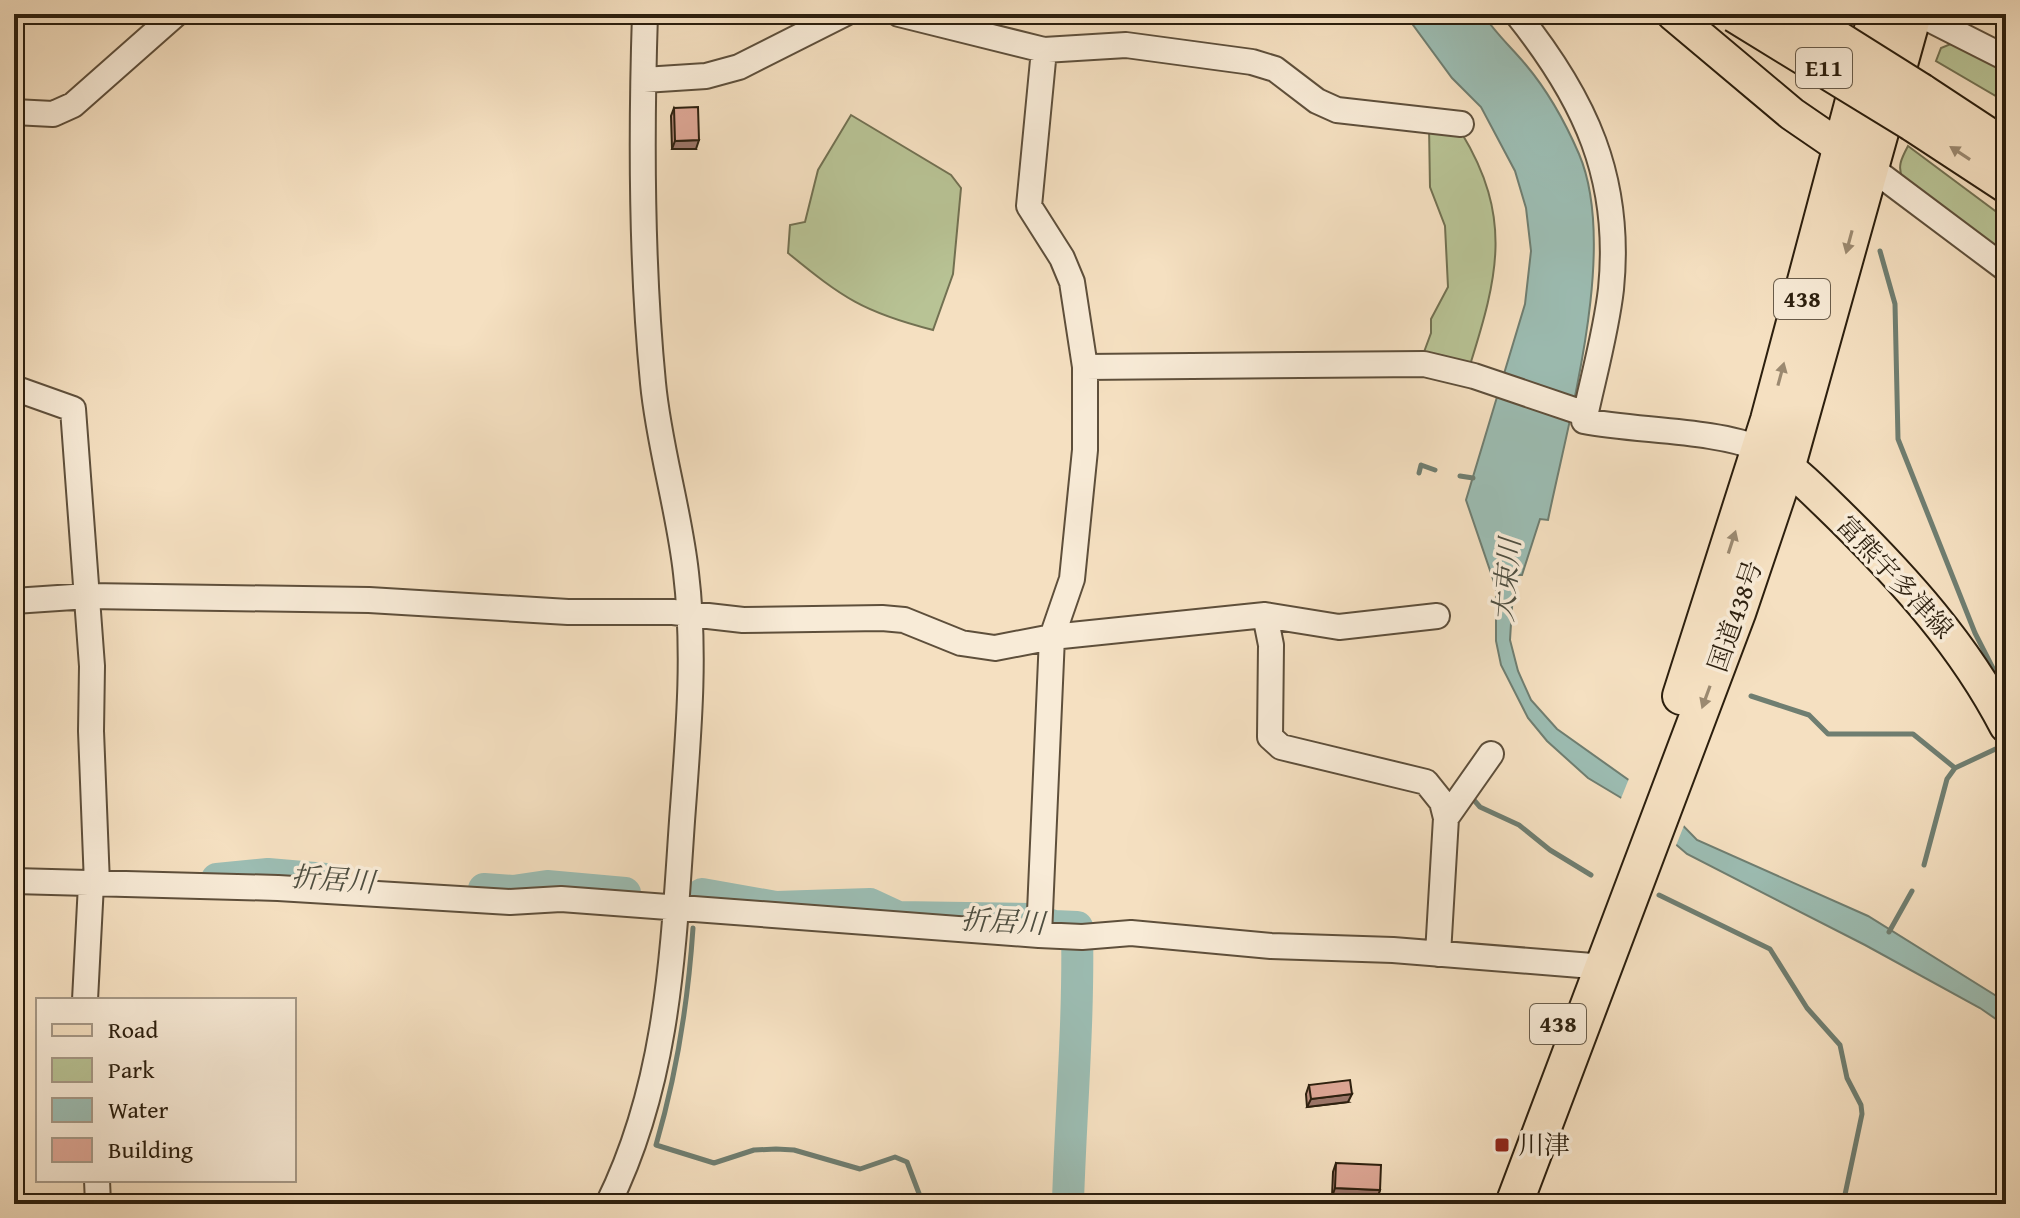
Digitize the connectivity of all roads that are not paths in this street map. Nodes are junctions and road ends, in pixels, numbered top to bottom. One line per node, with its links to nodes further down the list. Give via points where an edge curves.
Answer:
1 (176, 14): 17 (street, via 73,105 53,114)
2 (645, 14): 15 (street)
3 (844, 14): 15 (street, via 739,67 706,76)
4 (899, 14): 13 (street)
5 (1517, 14): 26 (street, via 1544,47 1588,120 1609,199 1610,293)
6 (1673, 14): 21 (main road, via 1792,114)
7 (1735, 14): 16 (highway, E11, bridge)
8 (1797, 14): 16 (highway, E11, bridge)
9 (1822, 14): 16 (highway)
10 (1877, 14): 21 (highway, 国道438号 / 438)
11 (1913, 14): 21 (highway, 国道438号 / 438)
12 (1919, 14): 14 (street)
13 (1044, 50): 19 (street, via 1126,45 1252,62 1275,69 1337,110); 24 (street, via 1029,206 1072,282)
14 (2006, 58)
15 (644, 80): 30 (street, via 645,253 653,387)
16 (1920, 96): 18 (highway); 20 (highway, E11); 22 (highway, E11, one-way to 16)
17 (14, 112)
18 (2006, 122)
19 (1461, 124)
20 (2006, 148)
21 (1857, 158): 23 (street); 27 (highway, 国道438号 / 438)
22 (2006, 184)
23 (2006, 269)
24 (1085, 367): 26 (street, via 1424,364); 33 (street, via 1085,450 1072,579)
25 (14, 388): 28 (street, via 73,409)
26 (1583, 413): 27 (street, via 1584,421 1632,430 1739,440)
27 (1773, 457): 34 (main road, 富熊宇多津線, via 1866,542 1953,638); 42 (highway, 国道438号 / 438, via 1673,754)
28 (88, 596): 29 (street); 30 (street, via 369,600); 37 (street)
29 (14, 601)
30 (690, 614): 33 (street, via 743,620 904,620 978,647); 39 (street)
31 (1265, 615): 32 (street, via 1339,627); 33 (street); 36 (street, via 1274,742 1426,782 1442,802)
32 (1437, 616)
33 (1052, 637): 40 (street)
34 (2006, 726)
35 (1491, 754): 36 (street)
36 (1446, 818): 41 (street)
37 (95, 878): 38 (street); 39 (street); 43 (street)
38 (14, 881)
39 (676, 907): 40 (street); 46 (street, via 658,1065 636,1141)
40 (1039, 926): 41 (street, via 1077,937 1131,933)
41 (1438, 954): 42 (street)
42 (1593, 966): 47 (highway, 国道438号 / 438); 48 (highway, 国道438号 / 438)
43 (85, 998)
44 (97, 1182): 45 (street)
45 (98, 1204)
46 (608, 1204)
47 (1491, 1204)
48 (1514, 1204)

